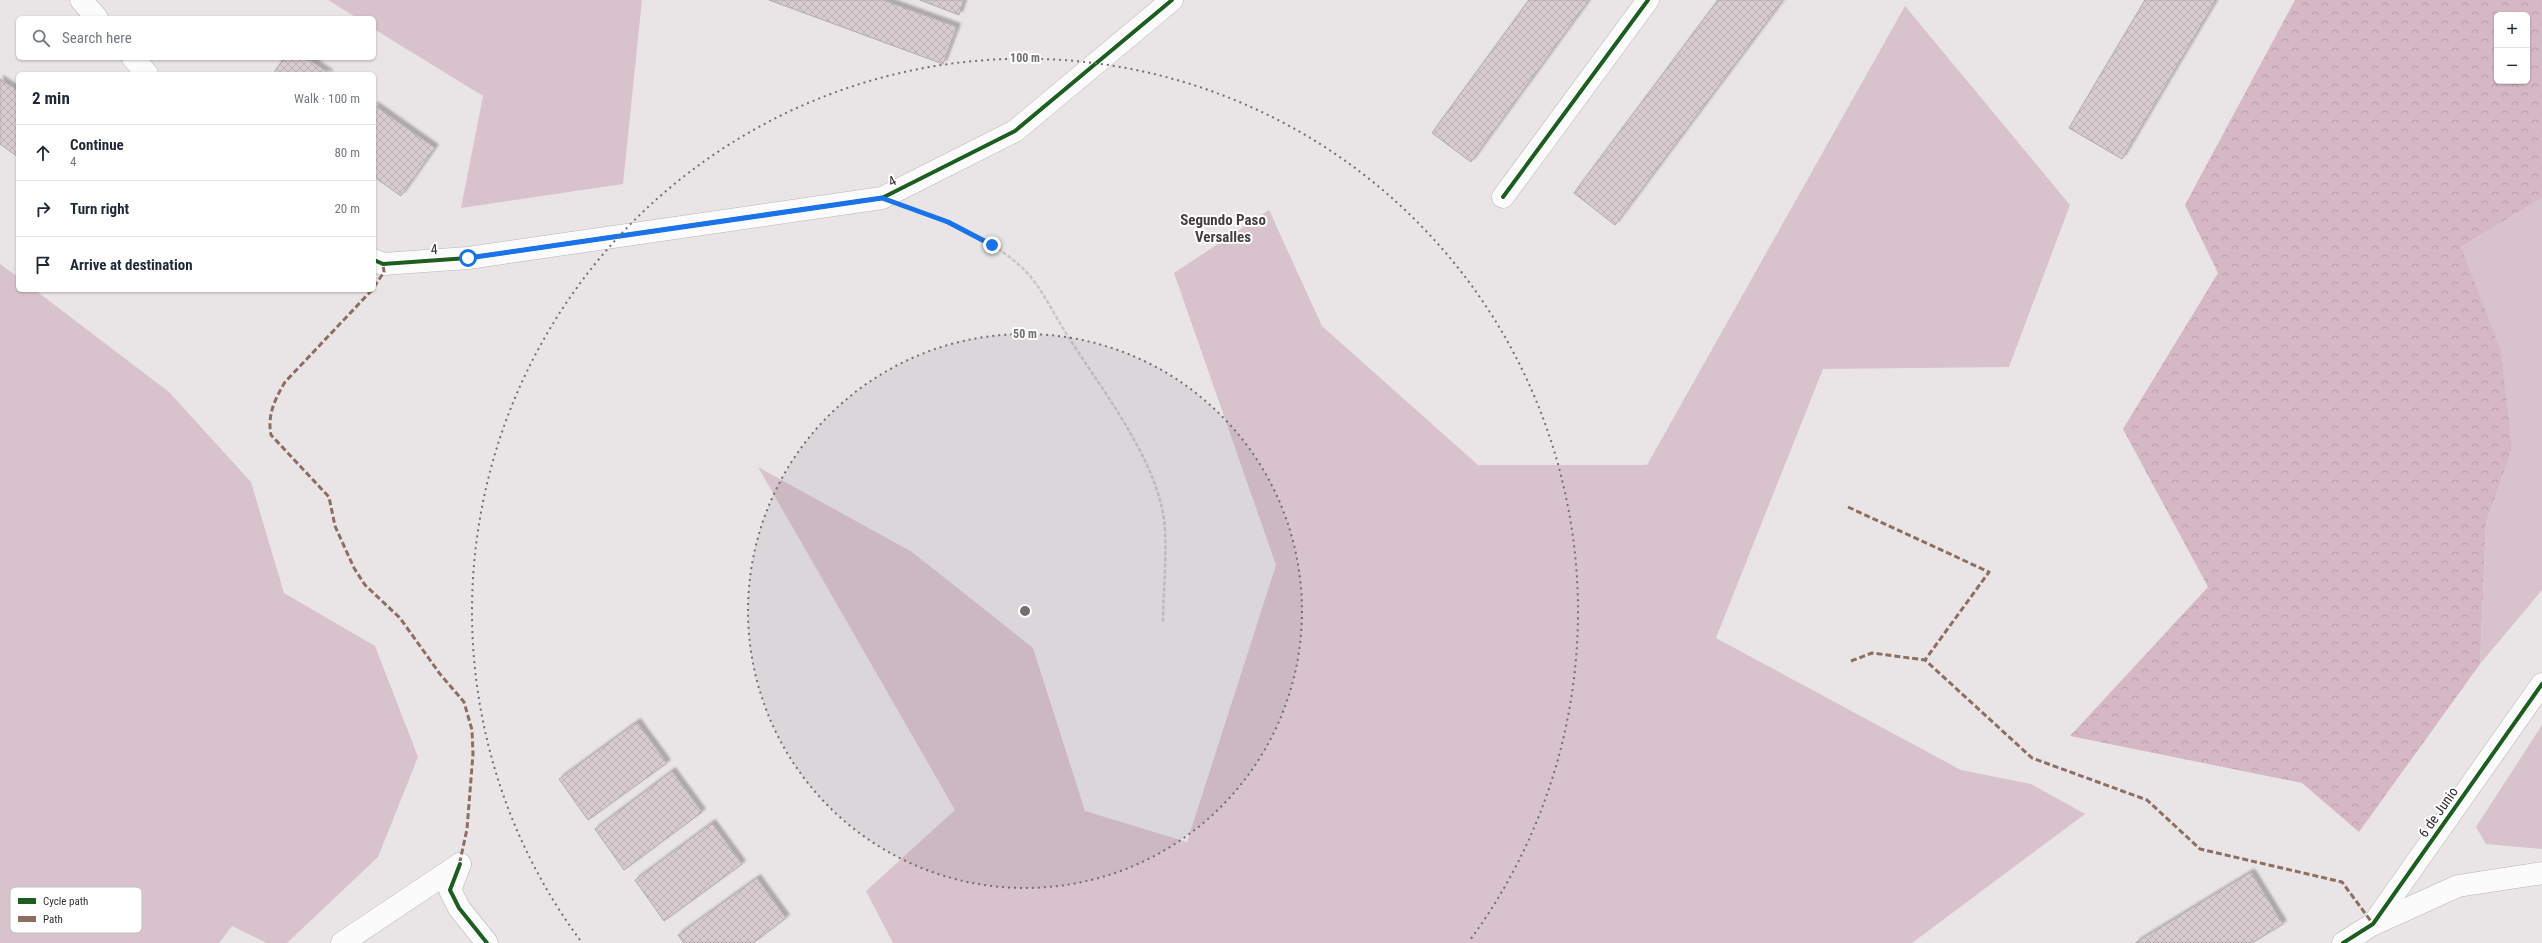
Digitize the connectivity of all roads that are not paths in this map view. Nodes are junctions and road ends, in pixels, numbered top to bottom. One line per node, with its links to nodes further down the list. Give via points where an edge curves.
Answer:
1 (81, 0): 4 (street)
2 (1172, 0): 8 (street, 4, via 1016,131 882,198 468,258 383,264)
3 (1648, 0): 7 (street)
4 (95, 16)
5 (135, 60): 6 (street)
6 (145, 72)
7 (1504, 197)
8 (376, 261)
9 (2542, 684): 11 (street, 6 de Junio)
10 (2542, 873): 11 (street, via 2458,886)
11 (2373, 924): 14 (street, 6 de Junio)
12 (342, 943): 13 (street, via 460,864 450,890 459,908)
13 (487, 943)
14 (2343, 943)

